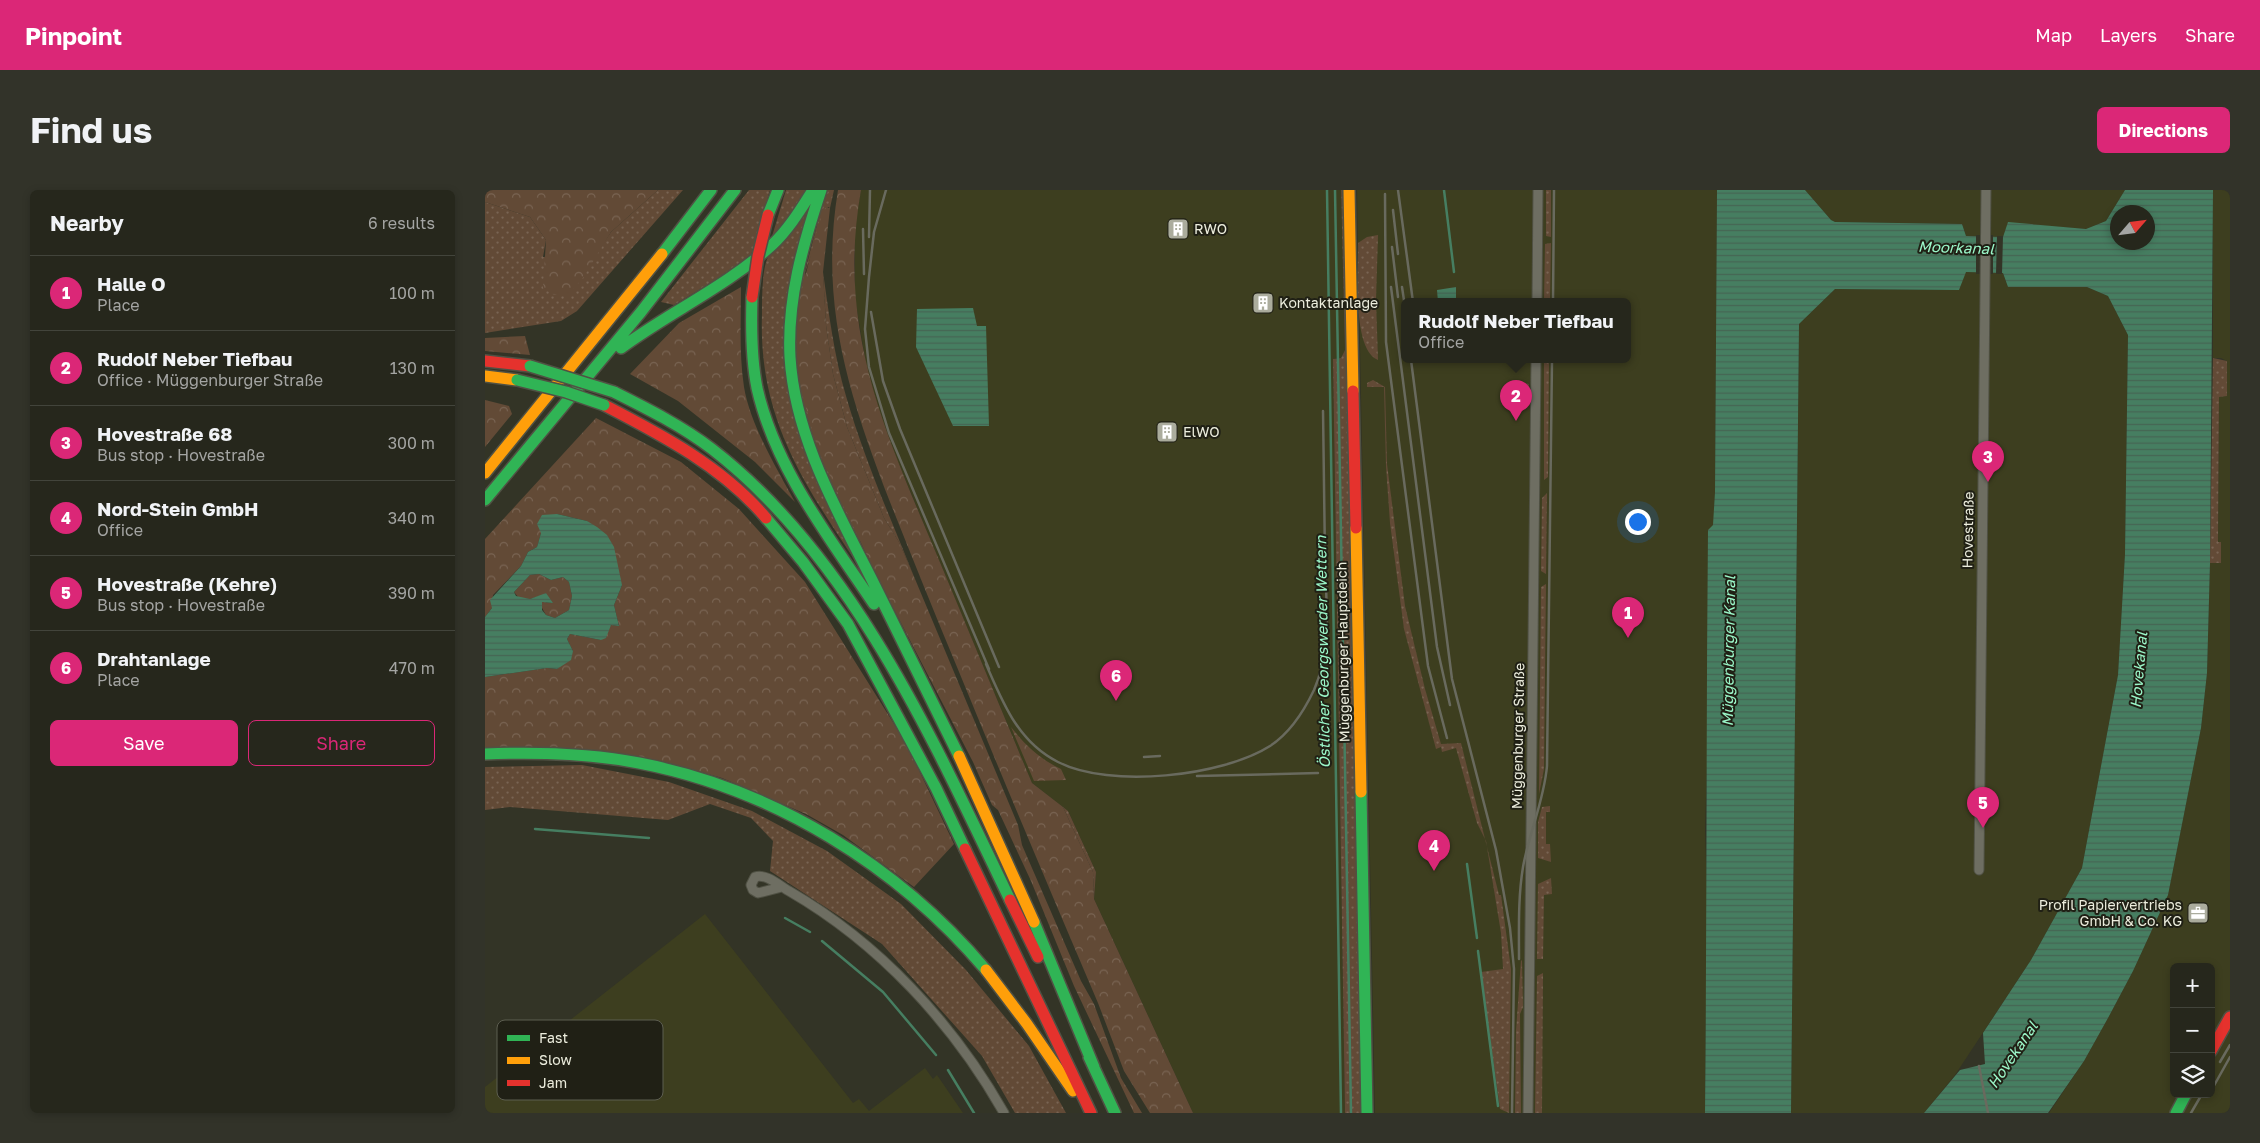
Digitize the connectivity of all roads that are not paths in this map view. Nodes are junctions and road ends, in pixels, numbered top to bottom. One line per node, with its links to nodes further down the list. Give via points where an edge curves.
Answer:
1 (711, 190): 14 (main road)
2 (735, 190): 12 (main road)
3 (778, 190): 16 (main road, bridge, via 757,256 752,297 751,333 760,397 772,436 796,486)
4 (813, 190): 12 (main road, via 780,237 749,266 649,327)
5 (821, 190): 16 (main road, via 796,276 789,347 793,380 800,417 830,495)
6 (1349, 190): 27 (main road, Müggenburger Hauptdeich)
7 (1538, 190): 9 (street)
8 (1986, 190): 18 (street, Hovestraße)
9 (1537, 298)
10 (485, 361): 22 (main road, bridge, via 530,366 614,392 677,425 725,459 792,524 865,623 911,704)
11 (1537, 363): 28 (street, Müggenburger Straße)
12 (595, 369): 15 (main road)
13 (485, 376): 25 (main road, bridge, via 566,392 604,405 668,438 723,478 763,515 803,562 848,624 936,788)
14 (485, 473)
15 (485, 500)
16 (909, 656): 22 (main road, via 1003,850)
17 (485, 754): 25 (main road, via 584,755 671,770 758,799 836,840 908,893 977,959 1038,1038)
18 (1979, 870)
19 (782, 887): 24 (street, via 829,916 901,979 961,1048)
20 (2230, 1017): 21 (main road)
21 (2215, 1044)
22 (1094, 1067): 26 (main road)
23 (2184, 1098): 29 (main road)
24 (1004, 1113)
25 (1089, 1113)
26 (1115, 1113)
27 (1367, 1113)
28 (1527, 1113)
29 (2176, 1113)

